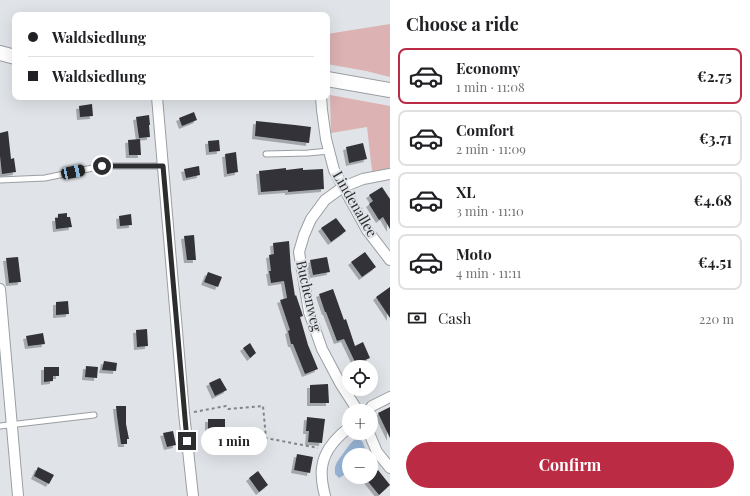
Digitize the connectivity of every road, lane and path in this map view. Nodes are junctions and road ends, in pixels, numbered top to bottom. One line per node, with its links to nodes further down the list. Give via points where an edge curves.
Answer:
1 (0, 53): 2 (street)
2 (12, 56)
3 (330, 80): 4 (street)
4 (390, 90)
5 (157, 100): 9 (street)
6 (321, 100): 7 (street, Lindenallee)
7 (329, 151): 8 (lane); 12 (street, Lindenallee, via 334,170)
8 (266, 154)
9 (163, 166): 11 (lane, via 102,166 45,178); 18 (street)
10 (390, 174): 12 (street, Buchenweg, via 363,179)
11 (0, 180)
12 (343, 187): 13 (street, Lindenallee, via 367,230); 16 (street, Buchenweg, via 325,200 311,219 299,252 309,312 322,349)
13 (390, 260)
14 (0, 289): 20 (street)
15 (390, 397): 17 (street)
16 (354, 404)
17 (376, 404)
18 (184, 413): 24 (path, via 226,406 228,409 263,406 266,438); 27 (street)
19 (94, 415): 20 (lane)
20 (12, 425): 21 (lane); 26 (street)
21 (0, 426)
22 (342, 432): 24 (street)
23 (372, 440): 25 (street, via 377,452)
24 (327, 450): 28 (street, via 322,464 321,482)
25 (390, 468)
26 (18, 496)
27 (193, 496)
28 (325, 496)

